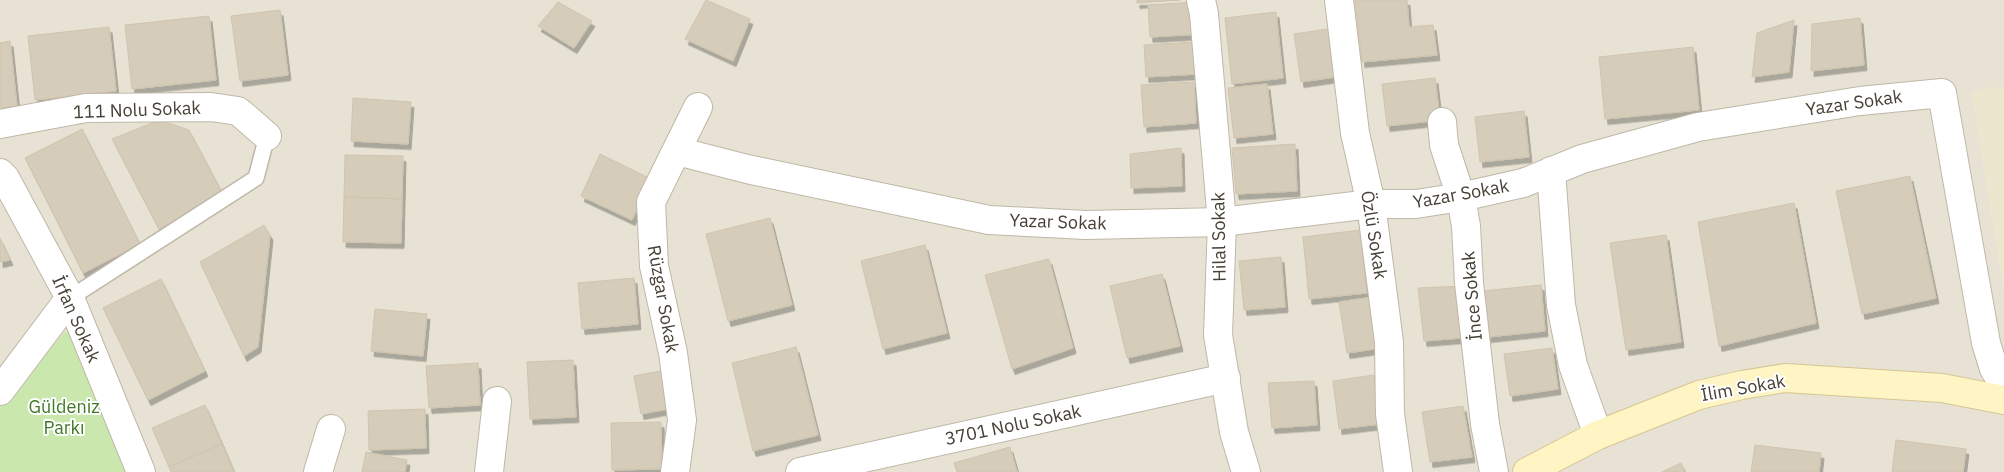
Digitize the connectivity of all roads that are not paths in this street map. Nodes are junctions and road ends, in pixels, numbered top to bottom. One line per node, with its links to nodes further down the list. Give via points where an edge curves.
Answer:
1 (1201, 0): 12 (street, Hilal Sokak)
2 (1339, 0): 11 (street, Özlü Sokak, via 1355,133)
3 (698, 106): 7 (street, Rüzgar Sokak)
4 (1442, 122): 10 (street, İnce Sokak, via 1444,145)
5 (0, 124): 6 (street, 111 Nolu Sokak, via 86,108 211,107 238,111)
6 (267, 136): 13 (lane, via 256,178)
7 (677, 151): 12 (street, Yazar Sokak, via 989,220 1086,225); 24 (street, Rüzgar Sokak, via 651,202 654,266 673,353 682,420)
8 (1550, 171): 10 (street, Yazar Sokak, via 1523,183); 15 (street, Yazar Sokak, via 1582,158 1698,127 1860,100 1942,93 1986,343 1994,370); 20 (street, via 1561,305 1573,365)
9 (0, 173): 13 (street, İrfan Sokak)
10 (1461, 197): 11 (street, Yazar Sokak, via 1416,204); 28 (street, İnce Sokak, via 1485,424)
11 (1371, 204): 12 (street, Yazar Sokak); 27 (street, Özlü Sokak, via 1389,342 1390,414)
12 (1222, 222): 14 (street, Hilal Sokak, via 1218,335)
13 (70, 298): 16 (street); 21 (street, İrfan Sokak)
14 (1226, 378): 25 (street, 3701 Nolu Sokak); 26 (street, Hilal Sokak, via 1234,432)
15 (2004, 384)
16 (0, 391)
17 (2004, 400): 20 (street, İlim Sokak, via 1942,388 1785,378 1699,395)
18 (497, 401): 23 (street)
19 (331, 429): 22 (street)
20 (1598, 435): 29 (street, İlim Sokak)
21 (141, 472)
22 (318, 472)
23 (489, 472)
24 (675, 472)
25 (800, 472)
26 (1246, 472)
27 (1398, 472)
28 (1494, 472)
29 (1526, 472)

